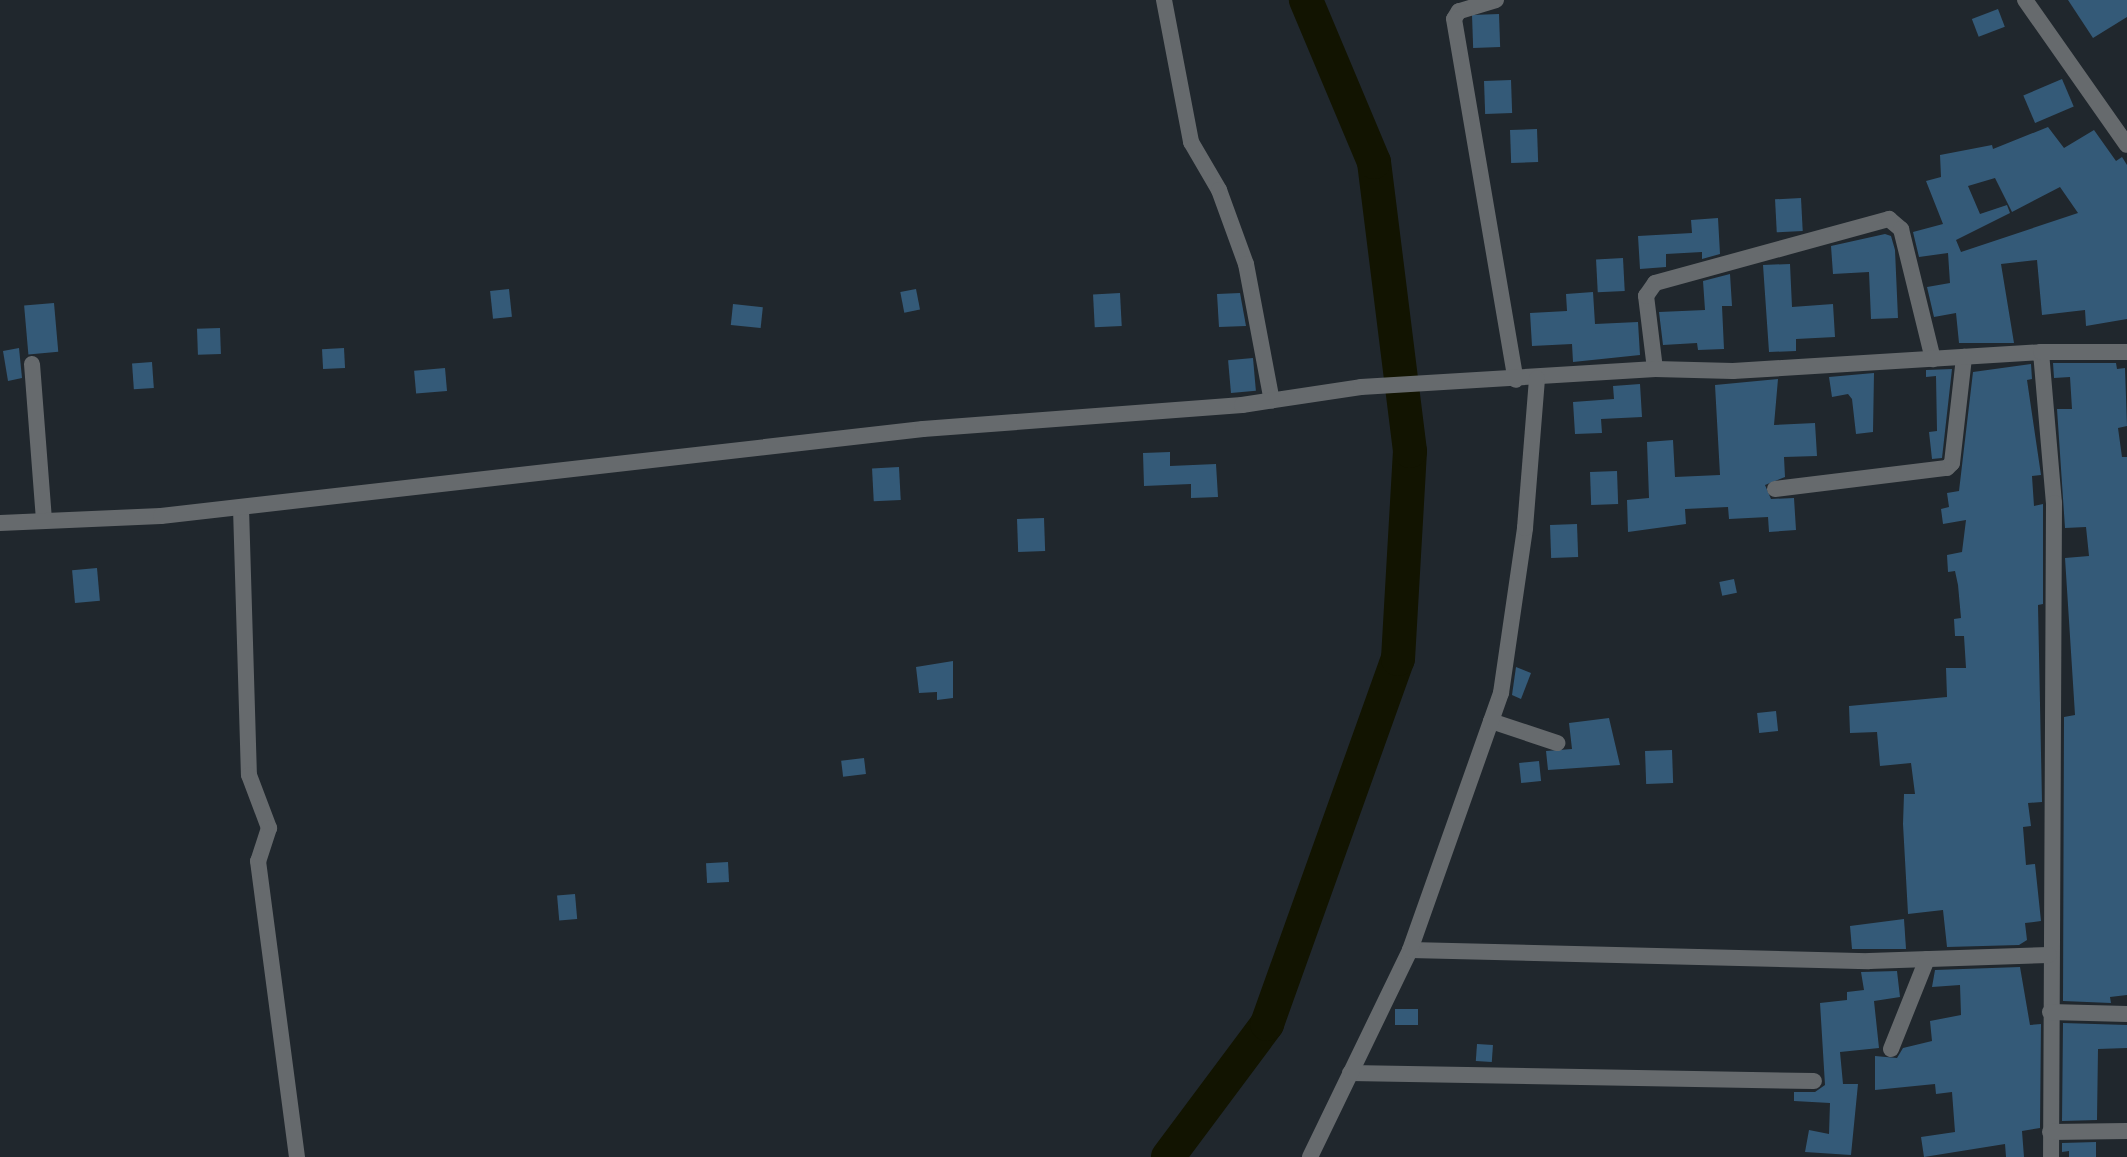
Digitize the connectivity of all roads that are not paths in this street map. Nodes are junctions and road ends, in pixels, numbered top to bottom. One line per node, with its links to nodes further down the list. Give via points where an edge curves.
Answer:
1 (1164, 0): 13 (street, via 1191,142 1219,190 1246,264)
2 (1496, 0): 12 (street, via 1459,11 1454,19)
3 (2025, 0): 4 (street)
4 (2127, 145)
5 (2041, 352): 6 (street); 7 (street); 21 (street, via 2054,503)
6 (2127, 352)
7 (1964, 357): 8 (street); 14 (street, via 1952,463 1947,468)
8 (1933, 359): 10 (street, via 1733,371); 10 (street, via 1901,229 1889,219 1655,283 1646,296)
9 (32, 364): 16 (street)
10 (1655, 369): 11 (street)
11 (1537, 378): 12 (street); 18 (street, via 1525,528 1501,693)
12 (1516, 380): 13 (street, via 1361,387)
13 (1272, 401): 15 (street, via 923,429)
14 (1775, 489)
15 (241, 508): 16 (street); 30 (street, via 249,775 269,828 258,861)
16 (44, 521): 17 (street)
17 (0, 523)
18 (1491, 721): 19 (street); 20 (street)
19 (1557, 743)
20 (1410, 950): 22 (street); 26 (street)
21 (2049, 955): 22 (street); 23 (street)
22 (1927, 959): 25 (street)
23 (2050, 1012): 24 (street); 29 (street)
24 (2127, 1014)
25 (1891, 1049)
26 (1350, 1073): 27 (street); 31 (street)
27 (1814, 1081)
28 (2127, 1131): 29 (street)
29 (2050, 1132): 32 (street)
30 (297, 1157)
31 (1310, 1157)
32 (2051, 1157)

